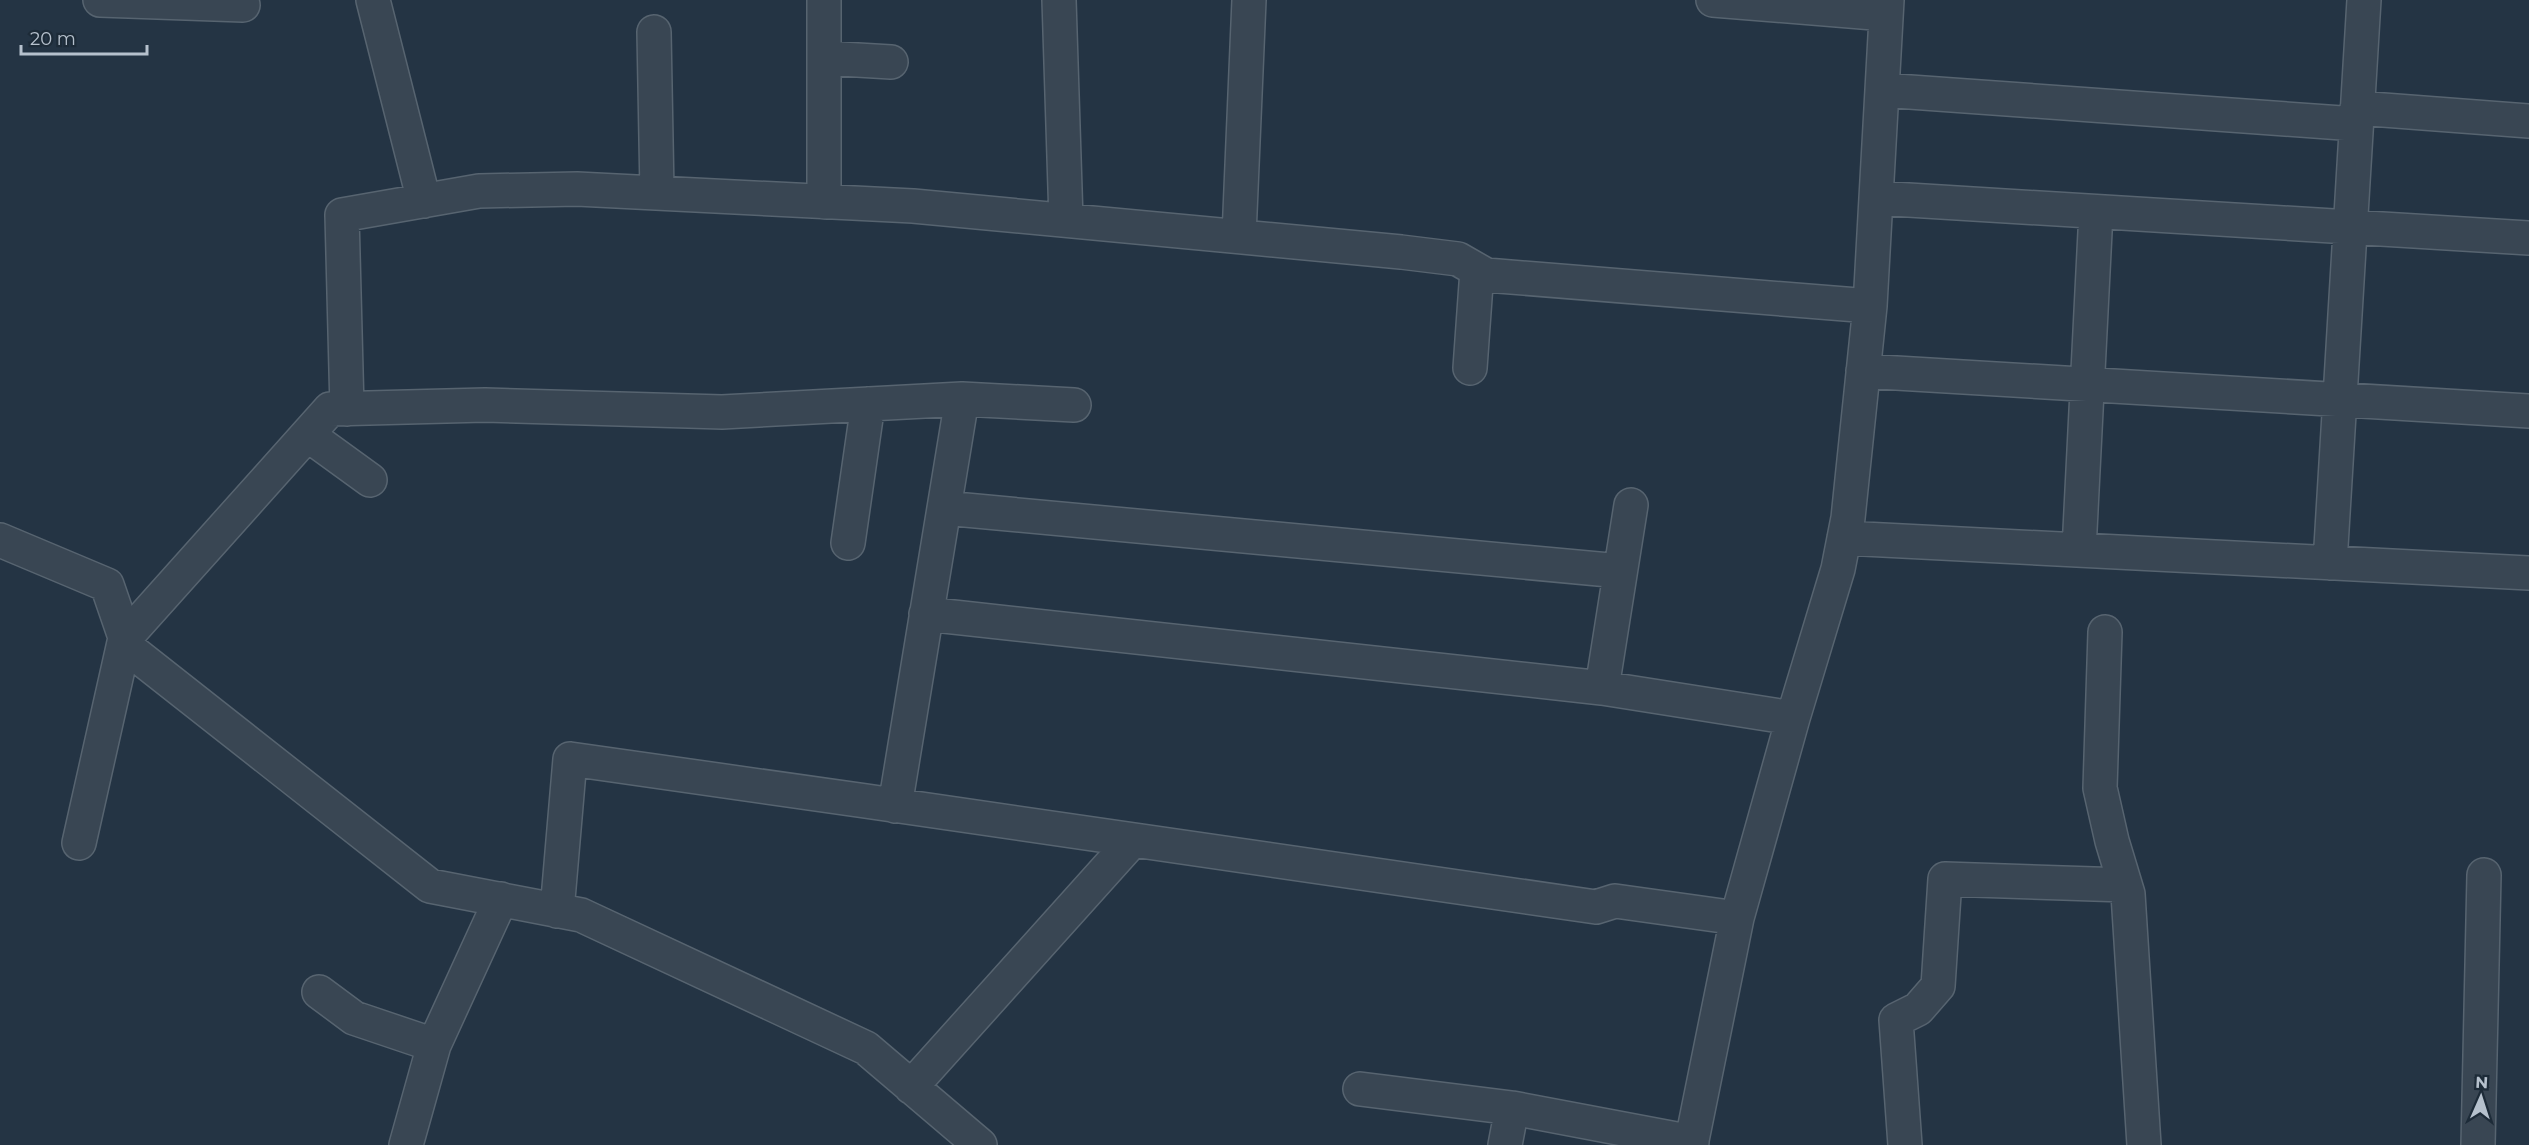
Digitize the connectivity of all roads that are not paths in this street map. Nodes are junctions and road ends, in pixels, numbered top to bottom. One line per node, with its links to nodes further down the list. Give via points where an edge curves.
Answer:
1 (100, 0): 8 (street)
2 (373, 0): 18 (street)
3 (824, 0): 11 (street)
4 (1059, 0): 21 (street)
5 (1249, 0): 23 (street)
6 (1713, 0): 9 (street)
7 (2364, 0): 14 (street)
8 (243, 5)
9 (1886, 7): 13 (street)
10 (654, 32): 16 (street)
11 (824, 58): 12 (street); 19 (street)
12 (891, 62)
13 (1882, 90): 14 (street); 17 (street)
14 (2357, 116): 15 (street); 22 (street)
15 (2529, 121)
16 (657, 193): 18 (street, via 577,189 479,191); 19 (street)
17 (1876, 198): 20 (street); 26 (street)
18 (424, 201): 34 (street, via 342,215)
19 (824, 202): 21 (street)
20 (2096, 212): 22 (street); 29 (street)
21 (1066, 220): 23 (street)
22 (2350, 227): 24 (street); 31 (street)
23 (1239, 236): 25 (street, via 1458,259)
24 (2529, 238)
25 (1477, 270): 26 (street, via 1486,275); 27 (street)
26 (1870, 306): 28 (street)
27 (1470, 368)
28 (1863, 371): 29 (street); 40 (street)
29 (2087, 385): 31 (street); 43 (street)
30 (962, 399): 32 (street); 33 (street); 39 (street)
31 (2340, 400): 35 (street); 44 (street)
32 (868, 404): 34 (street, via 722,412 485,405); 42 (street)
33 (1074, 405)
34 (347, 409): 36 (street, via 330,409)
35 (2529, 411)
36 (308, 435): 37 (street); 49 (street)
37 (370, 480)
38 (1631, 505): 45 (street)
39 (944, 508): 45 (street); 47 (street)
40 (1844, 538): 43 (street); 51 (street)
41 (0, 540): 49 (street, via 107,585)
42 (848, 543)
43 (2079, 550): 44 (street)
44 (2330, 563): 46 (street)
45 (1620, 571): 50 (street)
46 (2529, 573)
47 (926, 614): 50 (street); 52 (street)
48 (2105, 632): 56 (street, via 2100,788)
49 (125, 638): 54 (street); 57 (street, via 129,649 430,886)
50 (1602, 688): 51 (street)
51 (1793, 718): 59 (street)
52 (895, 806): 53 (street); 58 (street, via 570,759)
53 (1132, 841): 59 (street, via 1596,908 1616,901); 62 (street)
54 (79, 843)
55 (2484, 874): 71 (street)
56 (2125, 885): 69 (street, via 1945,879 1938,986 1918,1010 1896,1020); 70 (street)
57 (501, 899): 58 (street); 61 (street)
58 (557, 911): 62 (street, via 581,915 866,1048)
59 (1737, 918): 65 (street)
60 (319, 992): 61 (street, via 354,1018)
61 (434, 1045): 66 (street)
62 (911, 1087): 67 (street)
63 (1360, 1089): 64 (street)
64 (1512, 1108): 65 (street); 68 (street)
65 (1691, 1143)
66 (406, 1145)
67 (980, 1145)
68 (1505, 1145)
69 (1905, 1145)
70 (2144, 1145)
71 (2478, 1145)

